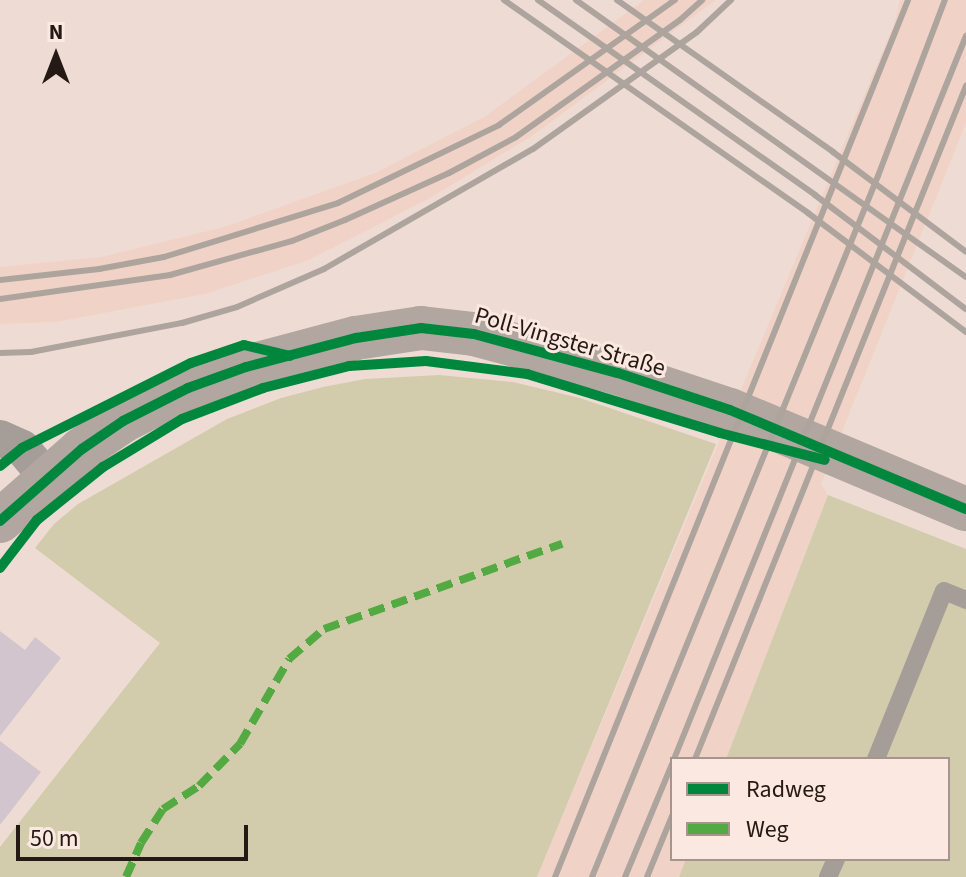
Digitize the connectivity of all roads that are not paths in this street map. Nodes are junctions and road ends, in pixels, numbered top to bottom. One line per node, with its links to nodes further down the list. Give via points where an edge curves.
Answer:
1 (0, 438): 2 (street, via 22,448)
2 (46, 477): 3 (street, Poll-Vingster Straße, via 123,421 188,388 374,333 421,328 526,346 730,410); 4 (street, Poll-Vingster Straße)
3 (966, 509)
4 (0, 521)
5 (966, 600): 6 (lane, via 944,591)
6 (877, 757)

